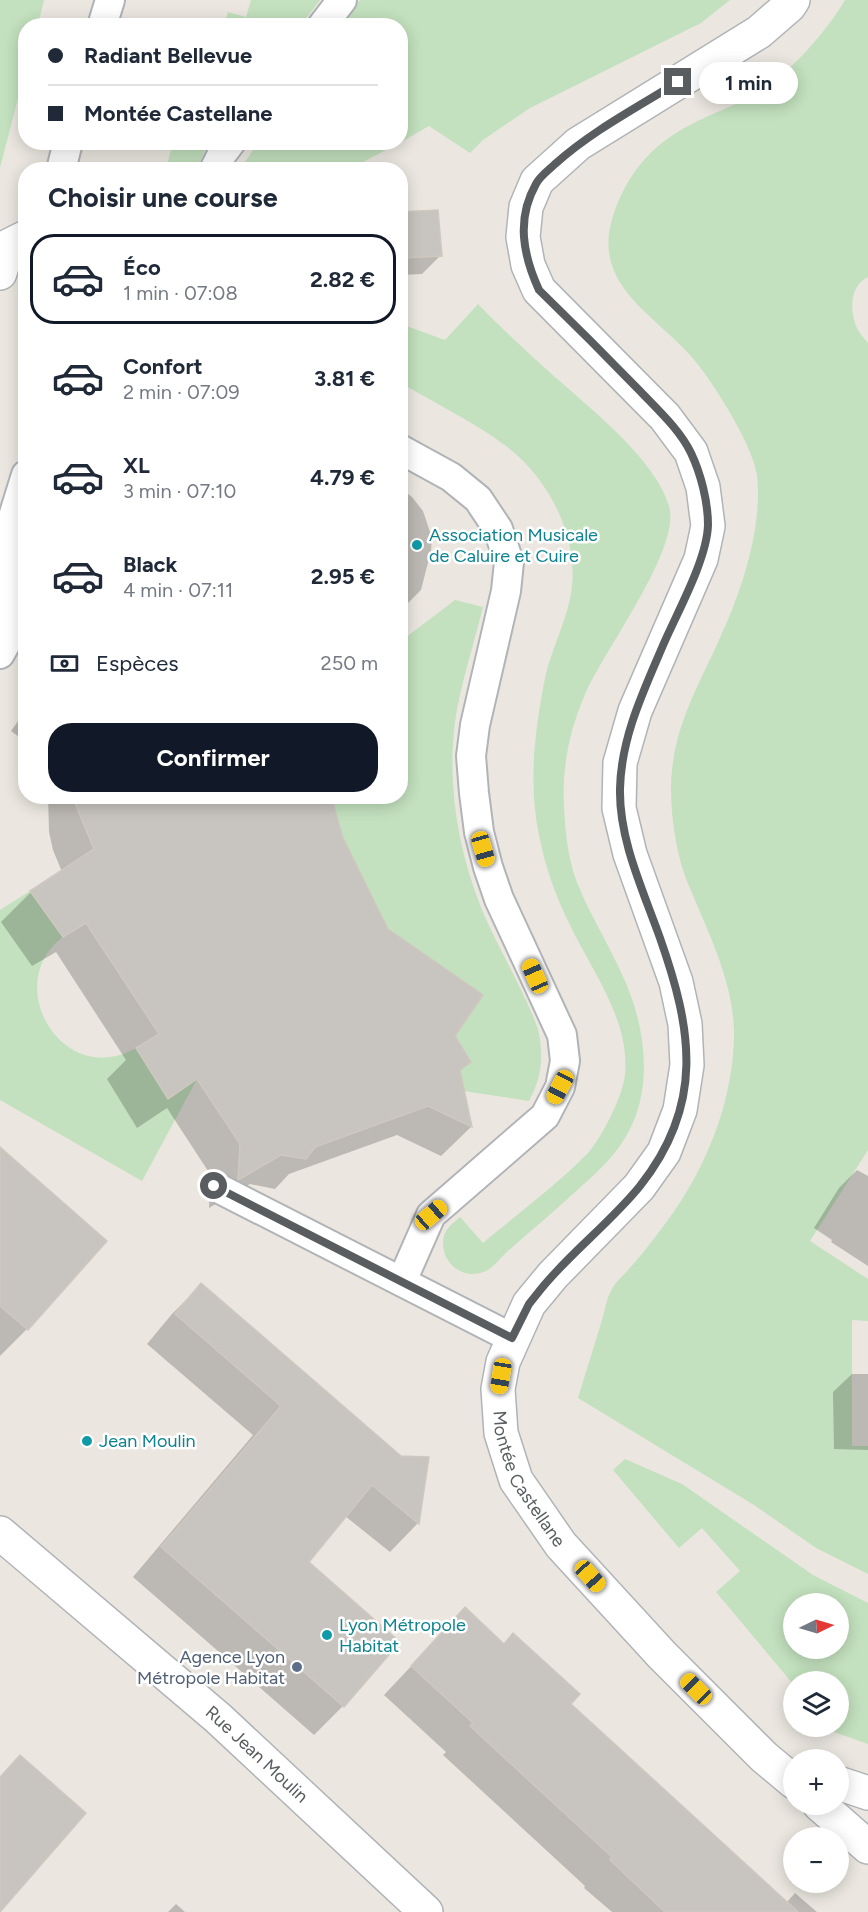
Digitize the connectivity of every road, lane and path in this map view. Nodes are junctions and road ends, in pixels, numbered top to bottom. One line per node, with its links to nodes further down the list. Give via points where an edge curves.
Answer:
1 (110, 0): 4 (lane)
2 (342, 0): 5 (lane)
3 (793, 0): 13 (main road, Montée Castellane, via 759,32 578,144 537,182 525,207 523,237 528,265 539,290 665,417 691,452 703,488 708,526 701,559 635,711 620,763 620,808 630,854 676,982 685,1024 687,1065 680,1110 664,1152 639,1187 553,1275 529,1304)
4 (104, 18)
5 (328, 18)
6 (18, 241): 7 (main road, via 8,246)
7 (0, 273)
8 (408, 453): 12 (lane, via 451,477 478,498 498,529 509,562 506,591 475,724 471,756 474,793 488,867 562,1035 565,1061 560,1087 545,1116 431,1215)
9 (18, 501): 10 (lane, via 8,533 9,638)
10 (0, 654)
11 (214, 1186): 12 (lane)
12 (402, 1281): 13 (lane)
13 (512, 1338): 15 (main road, Montée Castellane, via 498,1389 501,1433 516,1480 561,1545 662,1655)
14 (0, 1533): 20 (main road, Rue Jean Moulin, via 218,1718)
15 (779, 1762)
16 (849, 1787): 17 (main road)
17 (868, 1793)
18 (832, 1815): 19 (main road)
19 (868, 1847)
20 (426, 1912)

